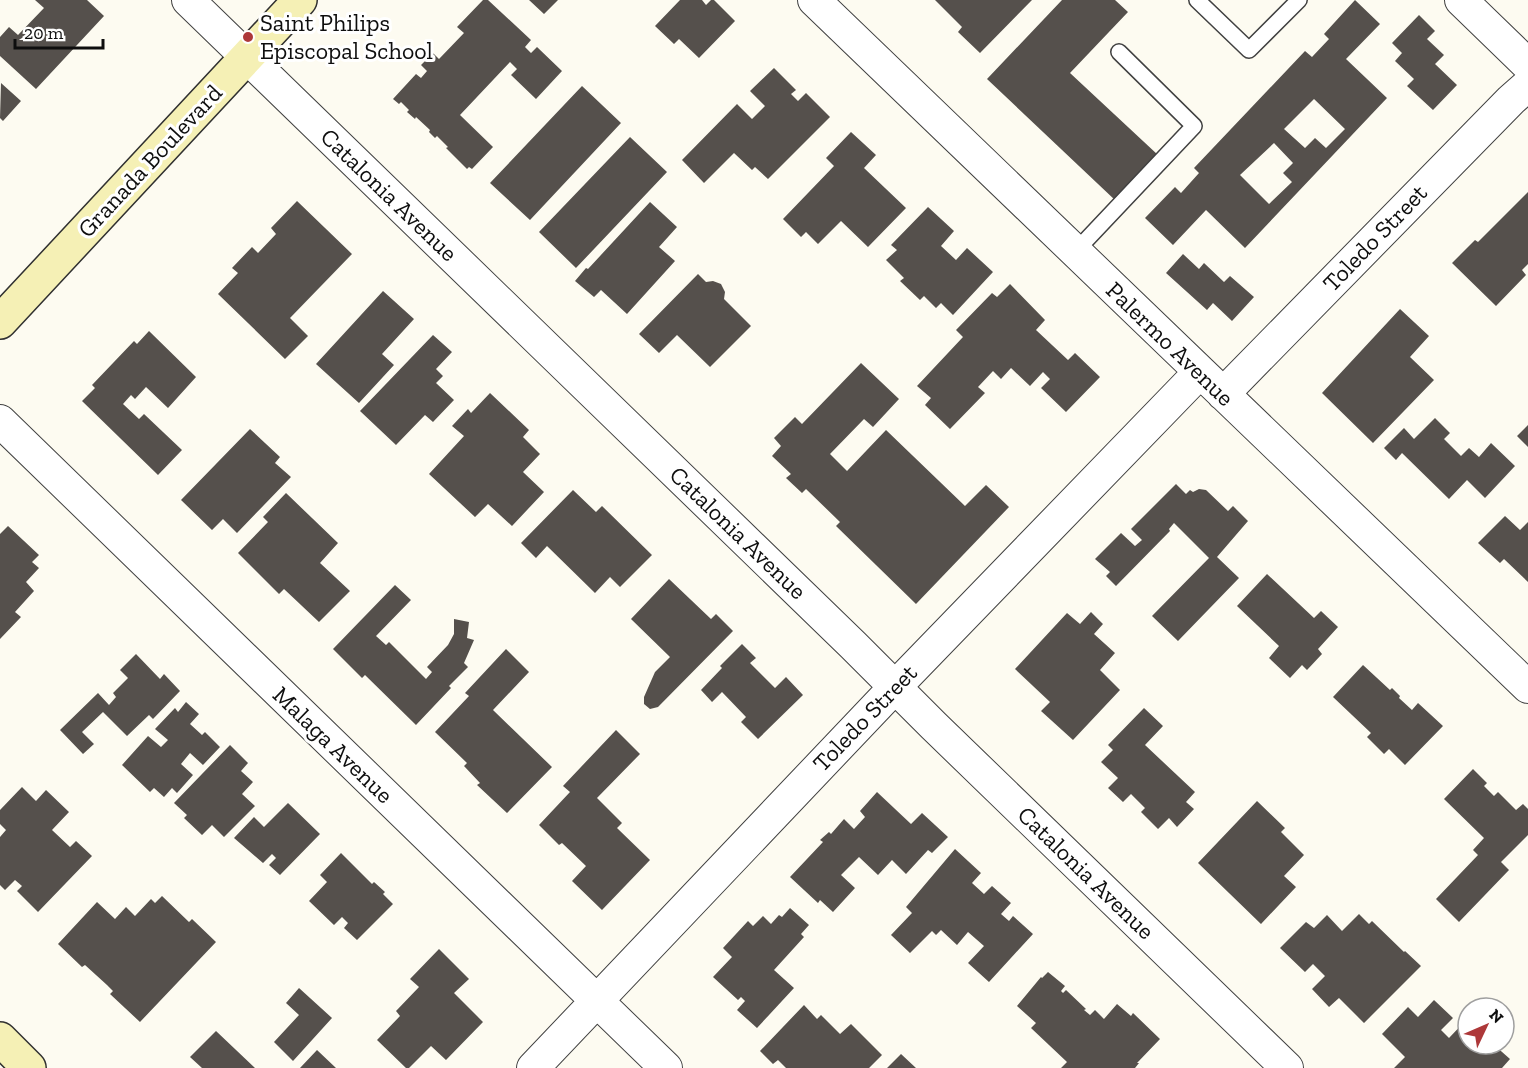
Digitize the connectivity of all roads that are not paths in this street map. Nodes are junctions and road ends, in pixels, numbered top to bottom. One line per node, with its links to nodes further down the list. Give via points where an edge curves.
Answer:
1 (188, 0): 8 (street, Catalonia Avenue)
2 (300, 0): 8 (street, Granada Boulevard)
3 (814, 0): 11 (street, Palermo Avenue)
4 (1197, 0): 5 (lane, via 1250,50)
5 (1299, 0)
6 (1461, 0): 9 (street)
7 (1119, 52): 11 (lane, via 1194,126)
8 (246, 57): 12 (street, Granada Boulevard); 16 (street, Catalonia Avenue)
9 (1528, 65)
10 (1528, 85): 14 (street, Toledo Street)
11 (1074, 253): 13 (street, Palermo Avenue)
12 (0, 322)
13 (1200, 372): 14 (street, Palermo Avenue); 16 (street, Toledo Street)
14 (1222, 393): 17 (street, Palermo Avenue)
15 (0, 421): 18 (street, Malaga Avenue)
16 (896, 686): 18 (street, Toledo Street); 23 (street, Catalonia Avenue)
17 (1528, 687)
18 (596, 1001): 21 (street, Toledo Street); 22 (street, Malaga Avenue)
19 (0, 1039): 20 (street)
20 (29, 1068)
21 (533, 1068)
22 (666, 1068)
23 (1287, 1068)

